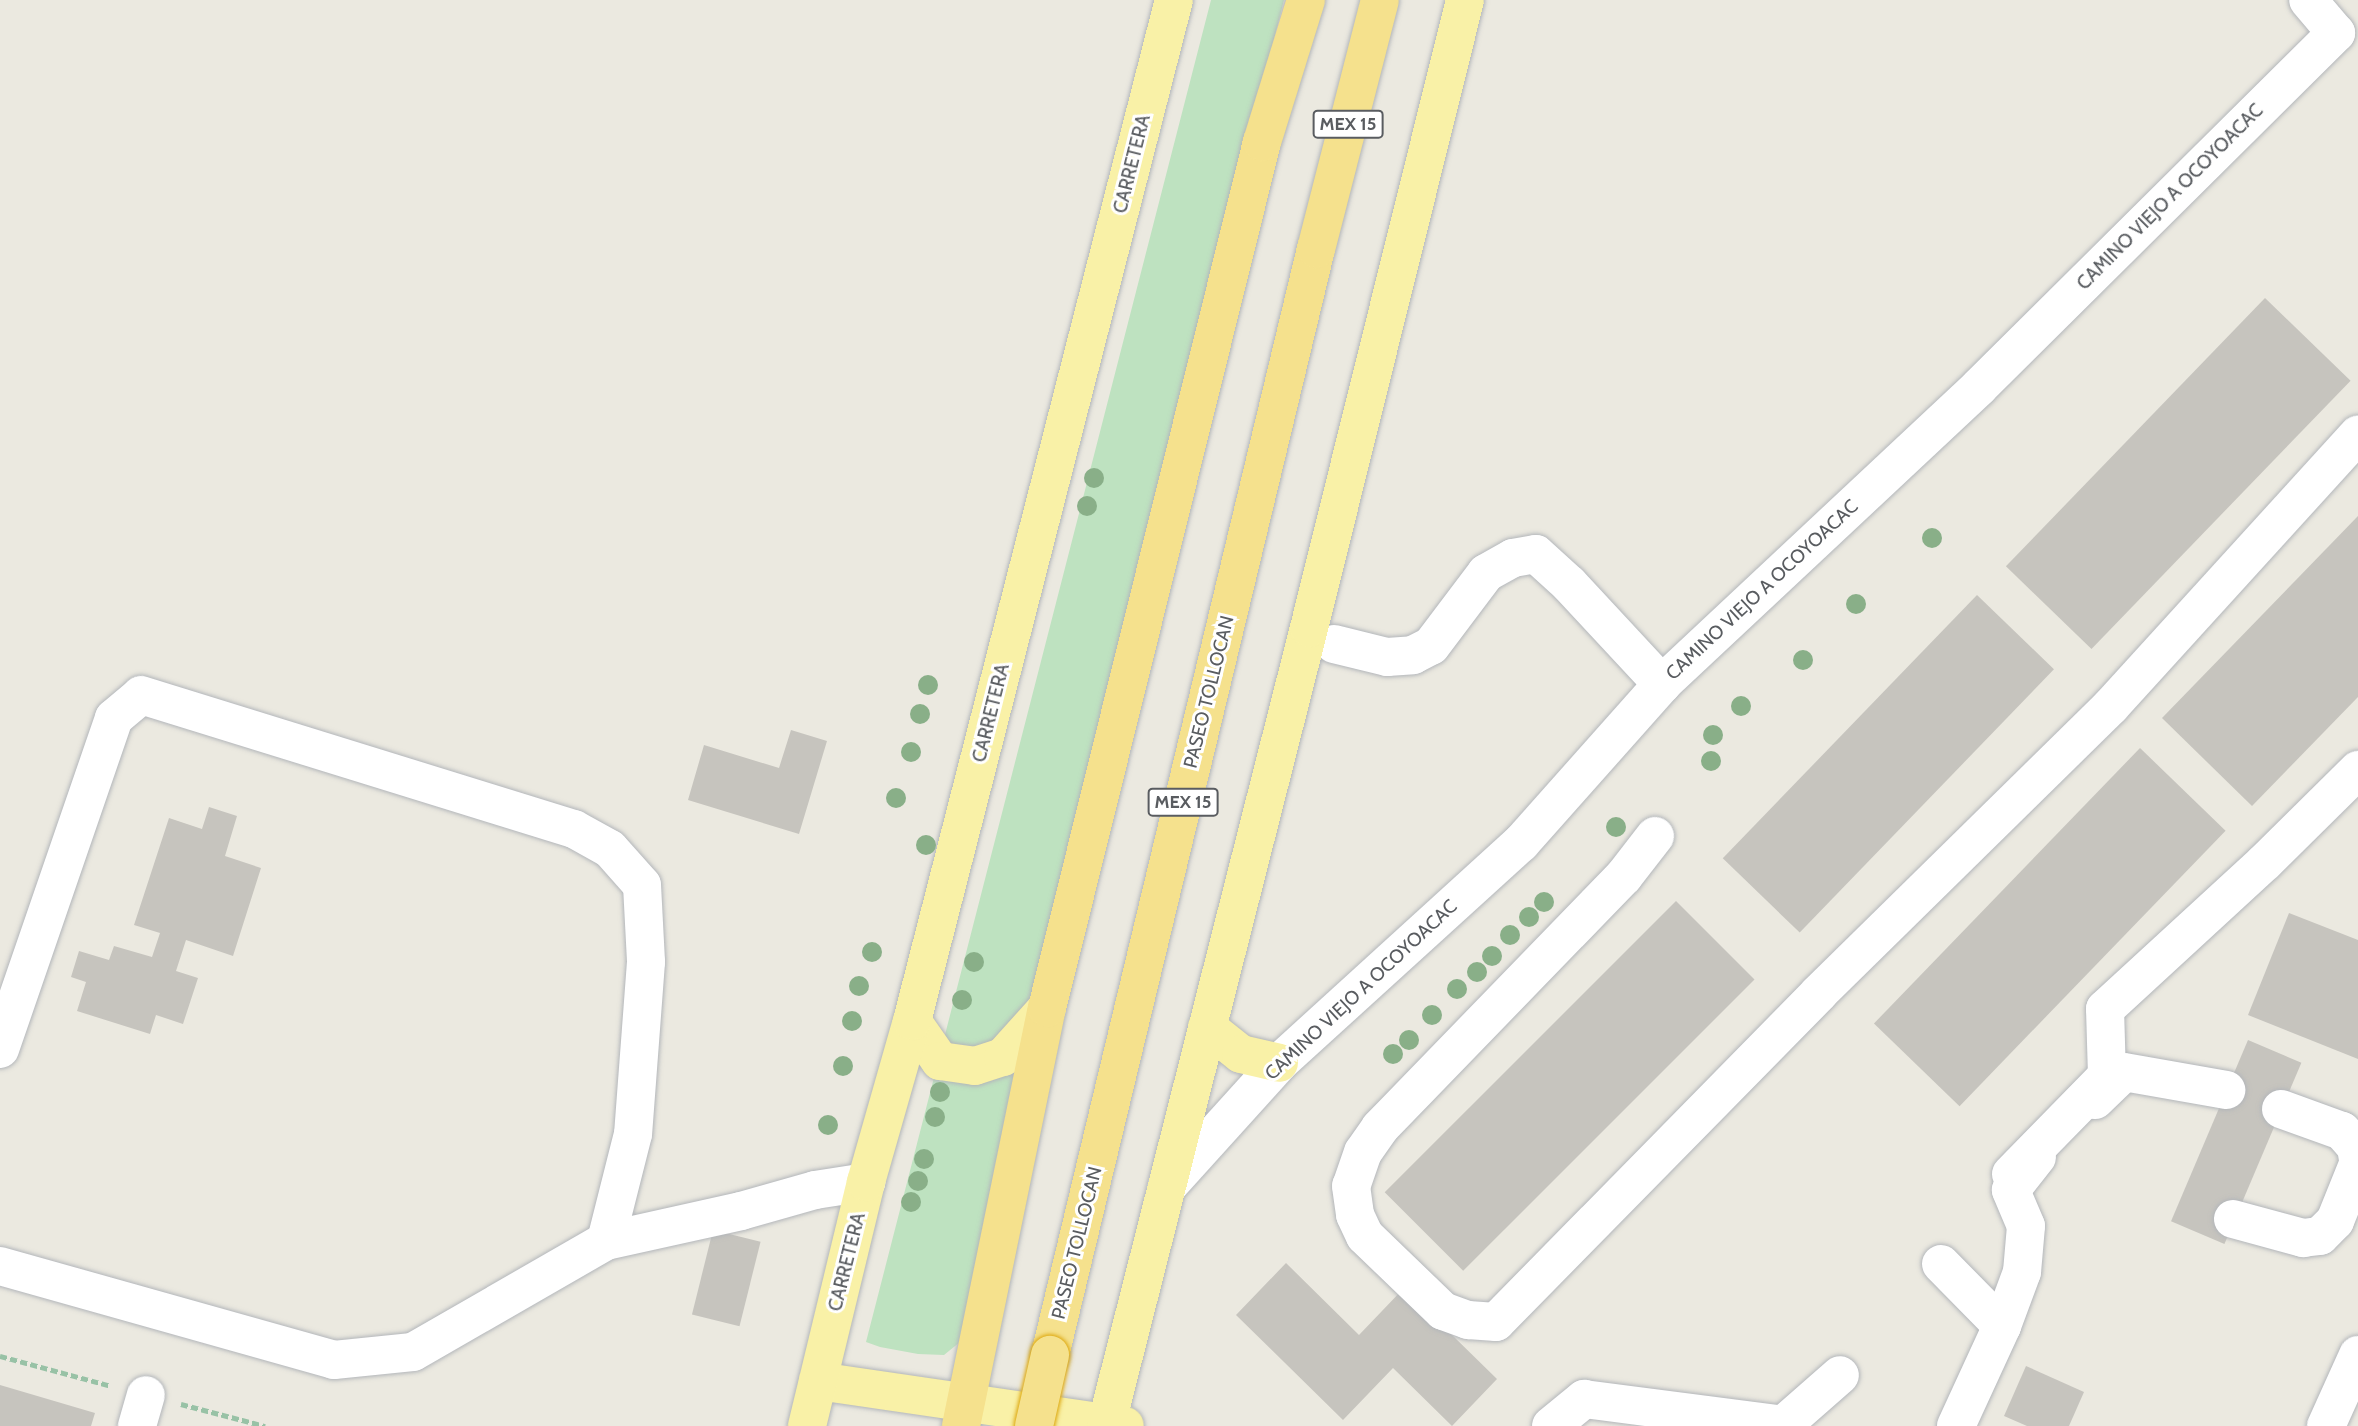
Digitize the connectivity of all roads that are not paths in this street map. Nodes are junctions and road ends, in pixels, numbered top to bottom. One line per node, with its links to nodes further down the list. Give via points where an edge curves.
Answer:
1 (1174, 0): 12 (main road, CARRETERA)
2 (1306, 0): 11 (highway, via 1262,142)
3 (1380, 0): 33 (highway, PASEO TOLLOCAN / MEX 15, bridge)
4 (1465, 0): 13 (main road)
5 (2308, 0): 8 (street, CAMINO VIEJO A OCOYOACAC, via 2336,33 1979,387)
6 (2358, 435): 10 (street, via 2111,706 1819,993 1496,1322 1468,1321 1443,1311 1365,1236 1355,1215 1351,1186 1363,1152 1380,1128 1624,876)
7 (1334, 644): 8 (street, via 1387,657 1413,655 1430,646 1486,573 1513,558 1536,554)
8 (1662, 684): 15 (street, CAMINO VIEJO A OCOYOACAC, via 1521,843)
9 (2358, 770): 19 (street, via 2105,1009 2107,1076)
10 (1656, 836)
11 (1047, 1008): 12 (main road, via 1003,1057 975,1066 940,1060); 30 (highway)
12 (912, 1021): 20 (main road, CARRETERA)
13 (1207, 1027): 15 (main road, via 1241,1054); 21 (main road)
14 (0, 1049): 23 (street, via 114,718 141,695 574,829 610,849 642,885 646,962 633,1134)
15 (1279, 1063): 21 (street, CAMINO VIEJO A OCOYOACAC)
16 (2227, 1090): 19 (street, via 2124,1072)
17 (2281, 1109): 18 (street, via 2342,1131 2356,1147)
18 (2358, 1162): 22 (street, via 2335,1221 2320,1236 2303,1238)
19 (2018, 1175): 26 (street, via 2025,1249)
20 (866, 1182): 23 (street); 29 (main road, CARRETERA)
21 (1167, 1187): 31 (main road)
22 (2233, 1219)
23 (606, 1241): 25 (street, via 413,1352 334,1360)
24 (1941, 1264): 26 (street)
25 (0, 1266)
26 (2003, 1326): 36 (street)
27 (2358, 1355): 37 (street)
28 (1840, 1375): 35 (street)
29 (818, 1381): 30 (main road); 32 (main road, CARRETERA)
30 (964, 1414): 31 (main road)
31 (1112, 1425)
32 (807, 1426)
33 (1034, 1426)
34 (1551, 1426): 35 (street, via 1584,1399)
35 (1782, 1426)
36 (1956, 1426)
37 (2326, 1426)

